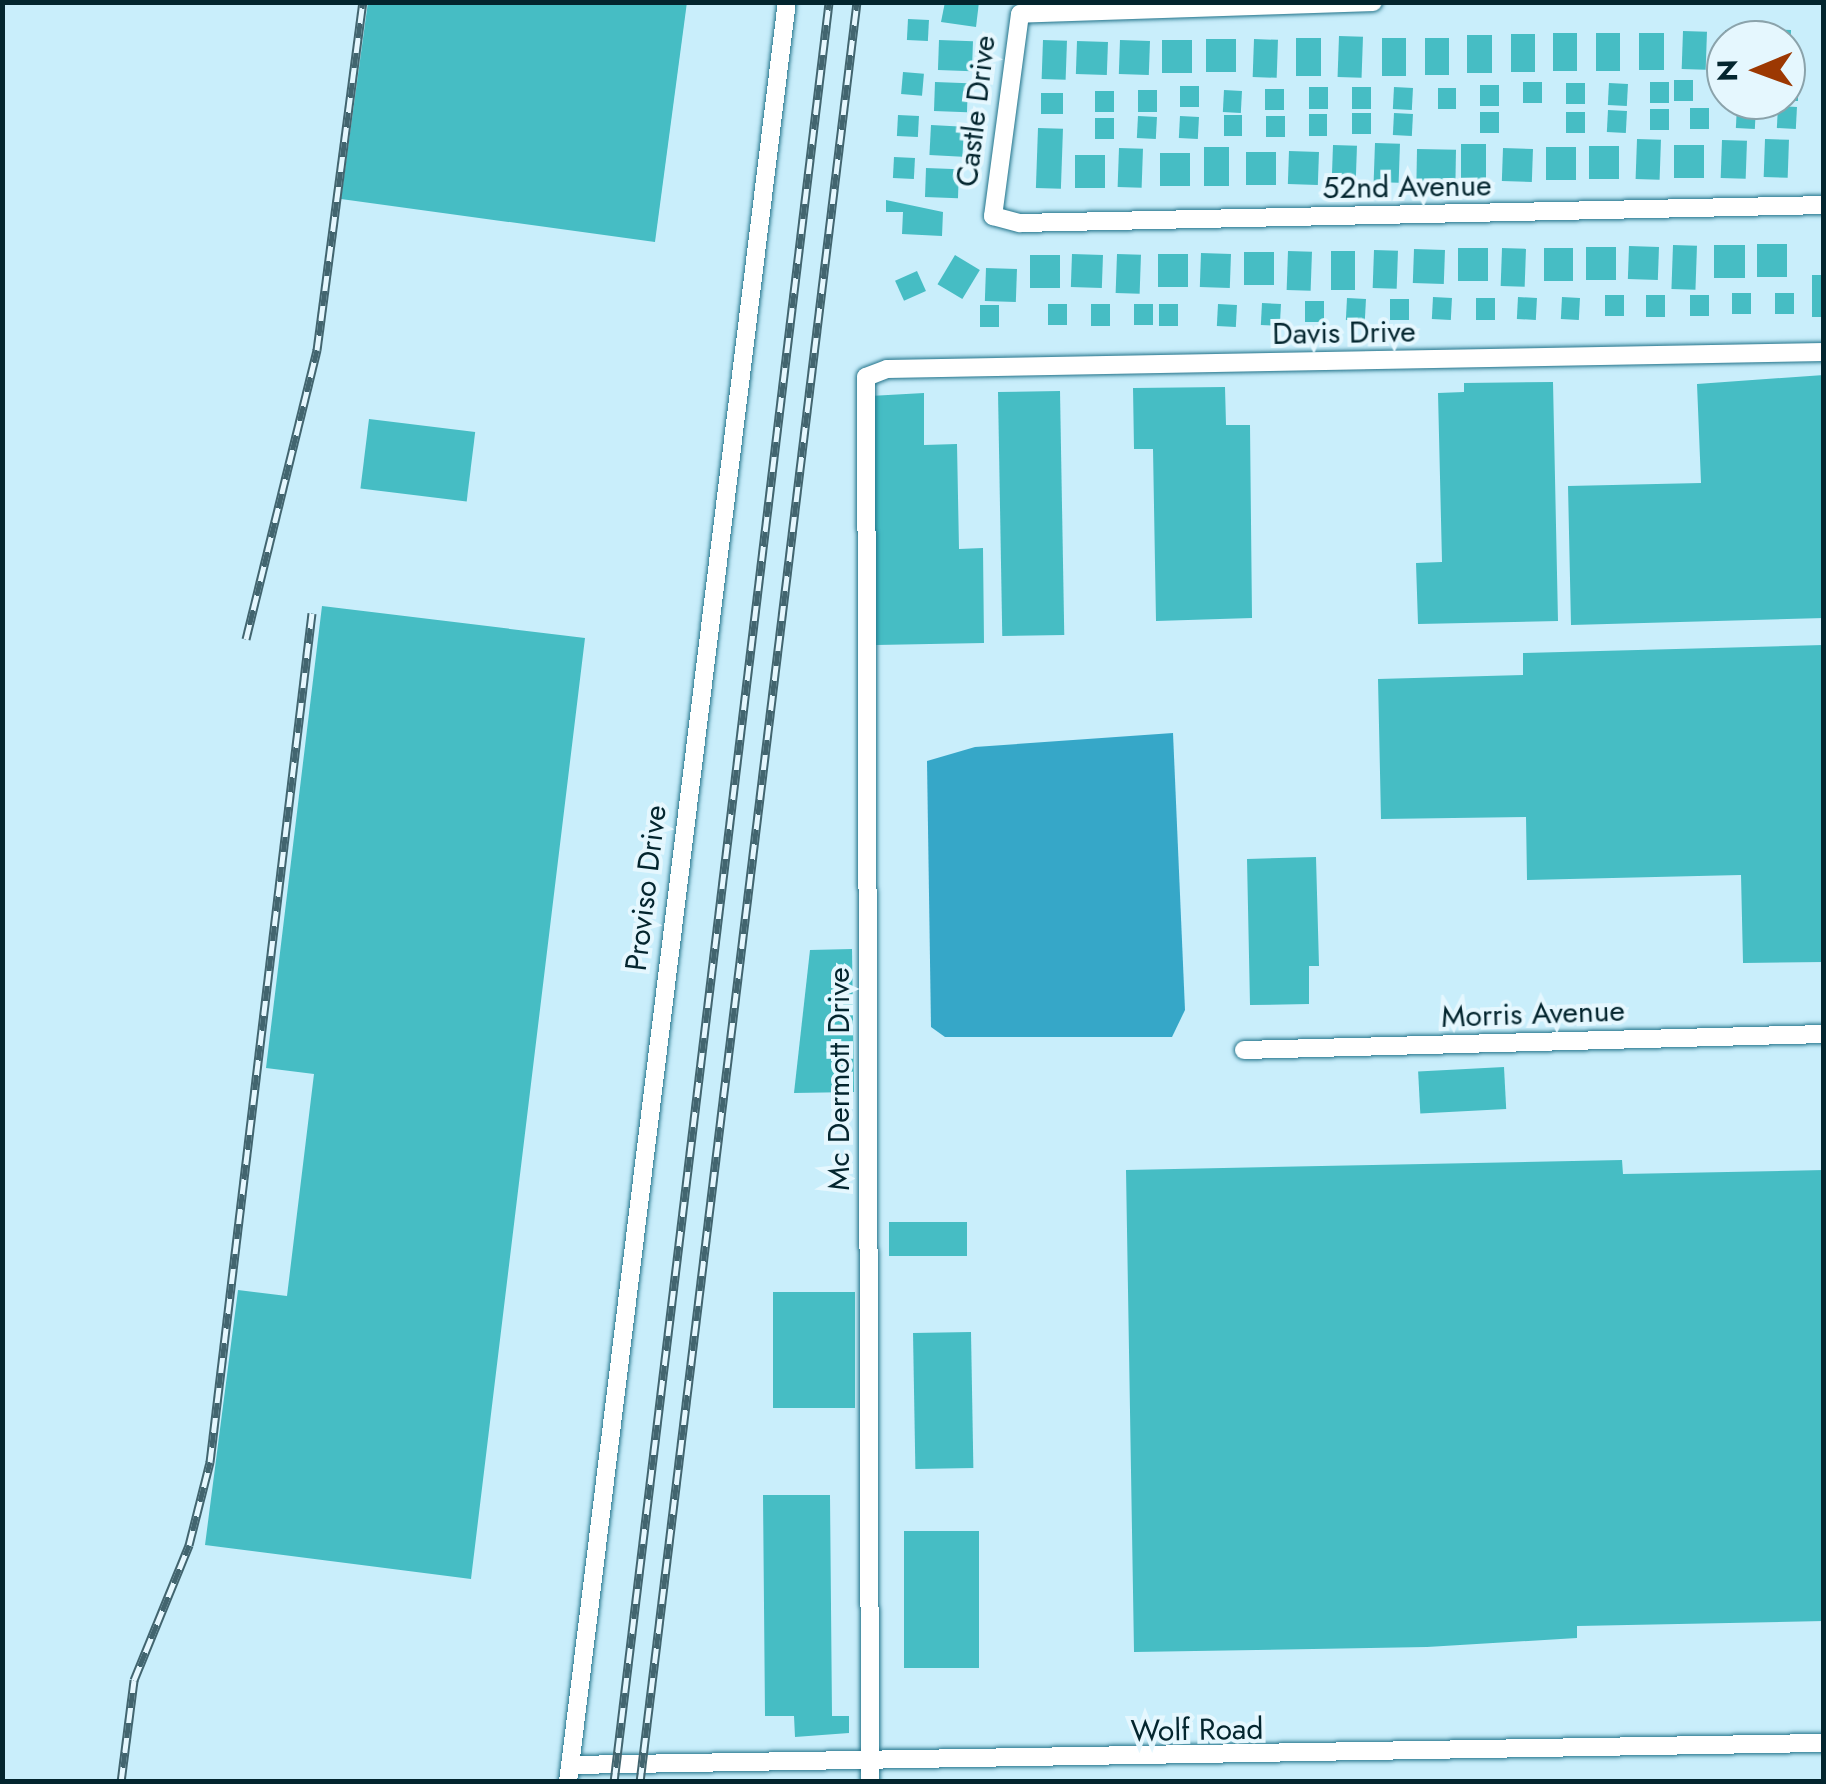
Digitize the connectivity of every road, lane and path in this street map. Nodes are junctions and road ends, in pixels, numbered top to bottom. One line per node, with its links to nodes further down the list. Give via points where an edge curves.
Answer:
1 (787, 2): 12 (street, Proviso Drive)
2 (1372, 2): 4 (street, Castle Drive, via 1020,14)
3 (1824, 205): 4 (street, 52nd Avenue, via 1020,223)
4 (993, 216)
5 (1824, 352): 6 (street, Davis Drive, via 906,368)
6 (866, 377): 10 (street, Mc Dermott Drive)
7 (1824, 1034): 8 (street, Morris Avenue)
8 (1244, 1050)
9 (1824, 1743): 10 (street, Wolf Road)
10 (870, 1762): 11 (street, Wolf Road); 14 (street, Mc Dermott Drive)
11 (662, 1764): 12 (street, Wolf Road); 13 (street)
12 (569, 1773)
13 (634, 1782)
14 (870, 1782)

